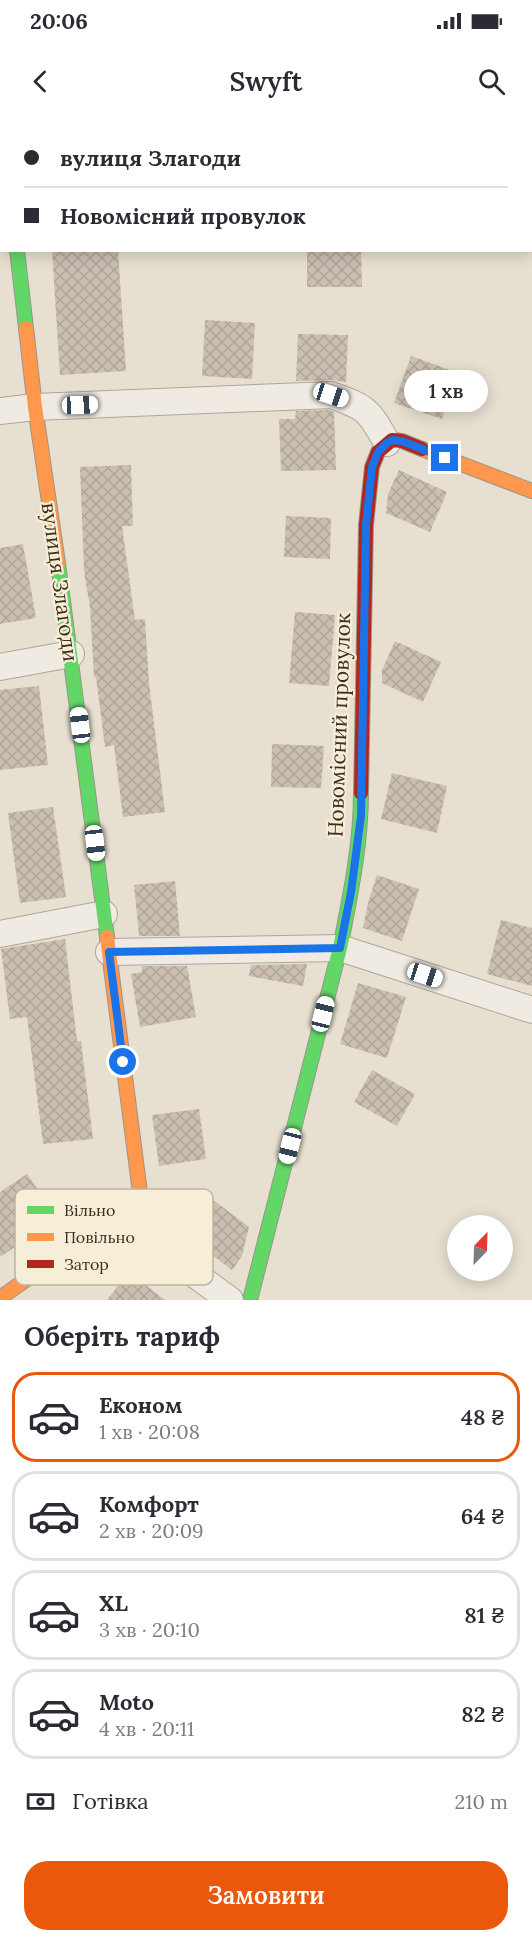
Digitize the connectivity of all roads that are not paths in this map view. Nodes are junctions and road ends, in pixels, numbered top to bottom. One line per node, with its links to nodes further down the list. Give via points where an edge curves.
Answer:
1 (17, 252): 2 (street, вулиця Злагоди)
2 (35, 407): 3 (street); 4 (street, via 331,395 357,404 373,417); 6 (street, вулиця Злагоди)
3 (0, 411)
4 (387, 443): 5 (street, via 402,441); 10 (street, Новомісний провулок, via 372,467 366,525 361,816)
5 (532, 491)
6 (71, 654): 7 (street); 8 (street, вулиця Злагоди)
7 (0, 667)
8 (104, 914): 9 (street); 11 (street, вулиця Злагоди)
9 (0, 934)
10 (340, 948): 11 (street); 12 (street); 18 (street, Новомісний провулок)
11 (109, 952): 13 (street, вулиця Злагоди)
12 (532, 1010)
13 (140, 1189)
14 (18, 1285): 16 (street)
15 (209, 1285): 17 (street)
16 (0, 1298)
17 (230, 1300)
18 (250, 1300)

